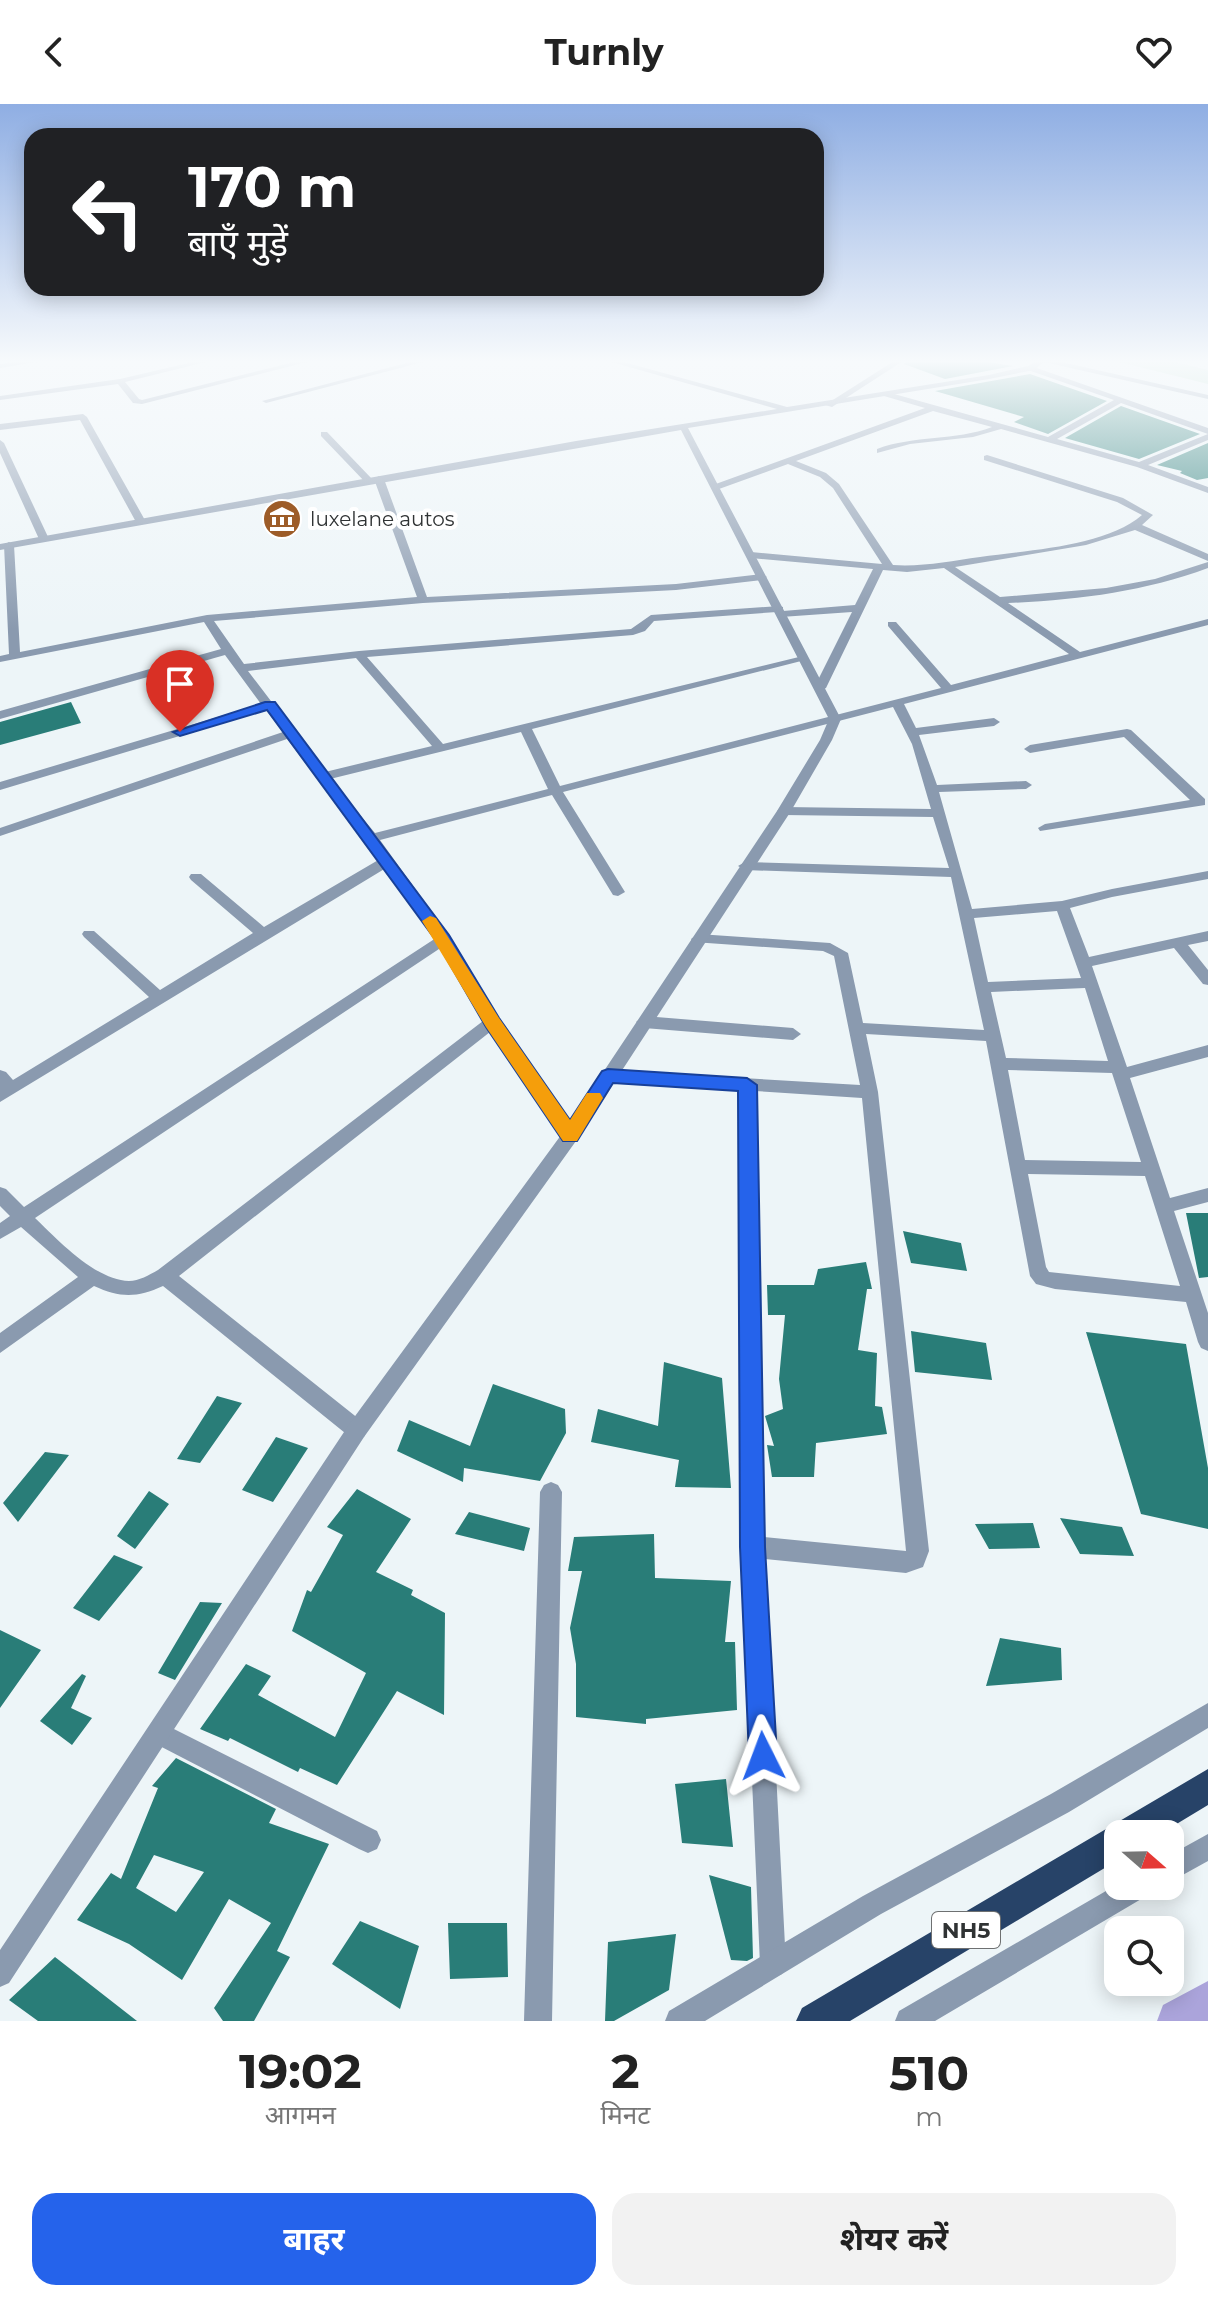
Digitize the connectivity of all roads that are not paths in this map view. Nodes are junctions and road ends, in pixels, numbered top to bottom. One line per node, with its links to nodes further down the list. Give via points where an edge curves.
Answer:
1 (3, 450): 17 (street)
2 (101, 450): 15 (street)
3 (342, 450): 12 (street)
4 (543, 450): 12 (street)
5 (696, 450): 13 (street)
6 (818, 450): 10 (street)
7 (1090, 450): 11 (street)
8 (1172, 450): 11 (street)
9 (987, 458): 16 (street, via 1139,508 1148,515)
10 (789, 461): 13 (street); 23 (street, via 836,486)
11 (1140, 465): 14 (street)
12 (374, 480): 15 (street); 25 (street)
13 (716, 487): 19 (street)
14 (1208, 490)
15 (141, 522): 17 (street)
16 (1137, 527): 20 (street); 21 (street, via 1052,551)
17 (44, 539): 18 (street)
18 (4, 546): 34 (street)
19 (751, 555): 23 (street); 24 (street)
20 (1208, 558)
21 (946, 565): 23 (street); 26 (street)
22 (1208, 565): 26 (street, via 1109,592)
23 (885, 568): 27 (street)
24 (762, 577): 25 (street, via 676,587); 28 (street)
25 (423, 600): 29 (street)
26 (1001, 600): 35 (street)
27 (860, 608): 28 (street); 39 (street)
28 (780, 612): 33 (street, via 651,618 633,632); 37 (street)
29 (207, 618): 32 (street); 34 (street)
30 (892, 624): 40 (street)
31 (1207, 624): 35 (street)
32 (228, 651): 38 (street); 43 (street)
33 (359, 654): 38 (street); 49 (street)
34 (15, 656): 36 (street)
35 (1079, 656): 40 (street)
36 (0, 659)
37 (803, 659): 39 (street); 46 (street)
38 (241, 668): 42 (street)
39 (820, 688): 44 (street)
40 (949, 690): 41 (street)
41 (897, 703): 44 (street); 47 (street)
42 (270, 705): 48 (street); 53 (street)
43 (0, 715)
44 (835, 719): 55 (street); 57 (street)
45 (994, 722): 47 (street)
46 (525, 727): 49 (street); 55 (street)
47 (914, 732): 54 (street)
48 (290, 734): 51 (street); 60 (street)
49 (440, 748): 51 (street)
50 (1030, 749): 56 (street, via 1127,733)
51 (322, 777): 61 (street)
52 (1026, 785): 54 (street)
53 (0, 786)
54 (930, 789): 58 (street)
55 (556, 791): 61 (street); 67 (street)
56 (1204, 801): 59 (street)
57 (784, 811): 58 (street); 63 (street)
58 (939, 813): 64 (street)
59 (1045, 828)
60 (0, 832)
61 (372, 838): 62 (street)
62 (386, 862): 71 (street); 73 (street)
63 (745, 866): 64 (street); 74 (street)
64 (957, 873): 69 (street)
65 (1208, 875): 68 (street)
66 (196, 877): 71 (street)
67 (618, 892)
68 (1062, 906): 69 (street); 76 (street)
69 (965, 914): 79 (street)
70 (89, 934): 80 (street)
71 (263, 934): 80 (street)
72 (1208, 936): 75 (street)
73 (444, 939): 81 (street); 99 (street)
74 (698, 939): 82 (street); 83 (street, via 835,949 843,959)
75 (1177, 942): 76 (street); 77 (street)
76 (1084, 963): 78 (street)
77 (1208, 980)
78 (1091, 983): 79 (street); 88 (street)
79 (981, 987): 85 (street)
80 (160, 999): 91 (street)
81 (492, 1022): 93 (street); 101 (street)
82 (644, 1022): 84 (street); 89 (street)
83 (857, 1028): 85 (street); 92 (street)
84 (793, 1034)
85 (992, 1036): 87 (street)
86 (1208, 1051): 88 (street)
87 (999, 1064): 88 (street); 94 (street)
88 (1120, 1070): 95 (street)
89 (608, 1076): 90 (street); 93 (street)
90 (747, 1085): 92 (street); 108 (street)
91 (4, 1087)
92 (870, 1092): 108 (street, via 918,1551 906,1562)
93 (570, 1136): 106 (street)
94 (1018, 1167): 95 (street); 103 (street, via 1037,1270 1043,1278)
95 (1152, 1169): 98 (street)
96 (0, 1194): 99 (street)
97 (1208, 1195): 98 (street)
98 (1164, 1207): 103 (street)
99 (23, 1217): 100 (street); 102 (street)
100 (0, 1232)
101 (165, 1276): 102 (street, via 132,1289 110,1287); 106 (street)
102 (92, 1277): 105 (street)
103 (1192, 1295): 104 (street)
104 (1208, 1342)
105 (0, 1344)
106 (357, 1430): 110 (street)
107 (551, 1492): 120 (street)
108 (753, 1547): 118 (street)
109 (1208, 1715): 118 (street)
110 (160, 1734): 113 (street); 119 (street)
111 (1208, 1786): 112 (highway)
112 (1151, 1820)
113 (368, 1840)
114 (1208, 1847): 116 (street)
115 (1104, 1848): 122 (highway, NH5)
116 (1184, 1861)
117 (1115, 1900): 123 (street)
118 (773, 1965): 121 (street)
119 (0, 1974)
120 (538, 2021)
121 (679, 2021)
122 (815, 2021)
123 (909, 2021)

